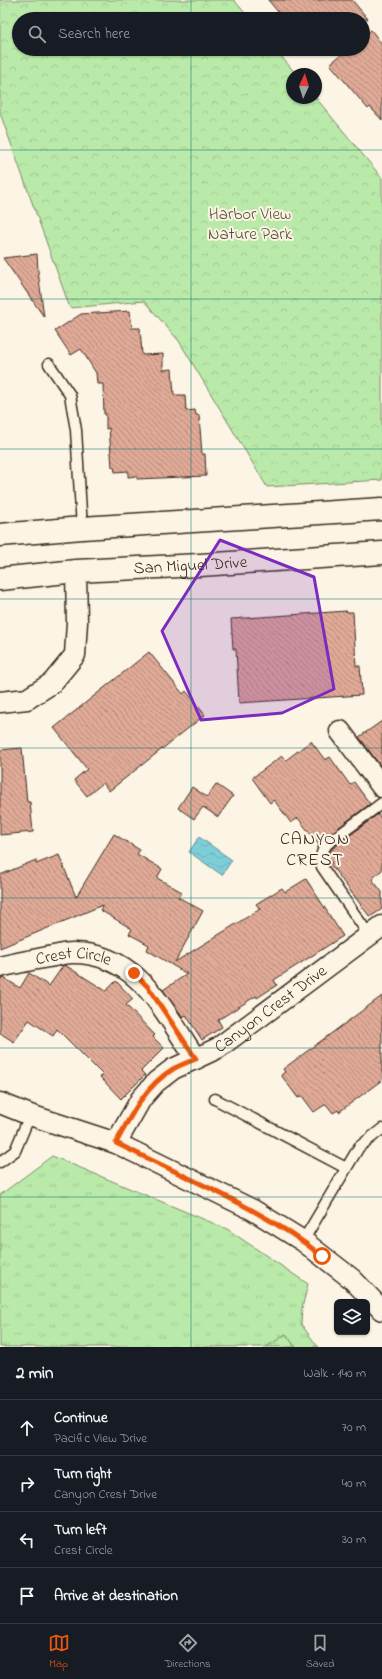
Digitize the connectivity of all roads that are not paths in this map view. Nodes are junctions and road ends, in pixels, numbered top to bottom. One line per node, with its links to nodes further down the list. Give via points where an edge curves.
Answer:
1 (50, 364): 3 (lane, via 70,395 76,430)
2 (382, 510): 3 (main road)
3 (82, 528): 4 (main road)
4 (0, 535)
5 (382, 553): 6 (main road, San Miguel Drive, via 200,566)
6 (76, 571): 7 (main road, San Miguel Drive); 8 (street, via 78,622 75,655 52,683 27,699)
7 (0, 579)
8 (0, 702)
9 (340, 731): 10 (street)
10 (382, 787)
11 (382, 803): 12 (lane, via 327,844 320,859 322,867)
12 (376, 931): 14 (street, Canyon Crest Drive, via 218,1048)
13 (0, 967): 14 (street, Crest Circle, via 71,953 90,954 113,961 134,973 148,987)
14 (196, 1059): 19 (street, Canyon Crest Drive, via 174,1069 156,1082 141,1098)
15 (215, 1099): 21 (lane)
16 (0, 1103): 17 (street)
17 (30, 1115): 19 (street); 20 (lane, via 15,1151)
18 (382, 1128): 21 (lane, via 359,1147)
19 (116, 1143): 22 (street, via 253,1210)
20 (0, 1162)
21 (346, 1168): 22 (lane)
22 (303, 1241): 23 (street, via 352,1279)
23 (382, 1310)

